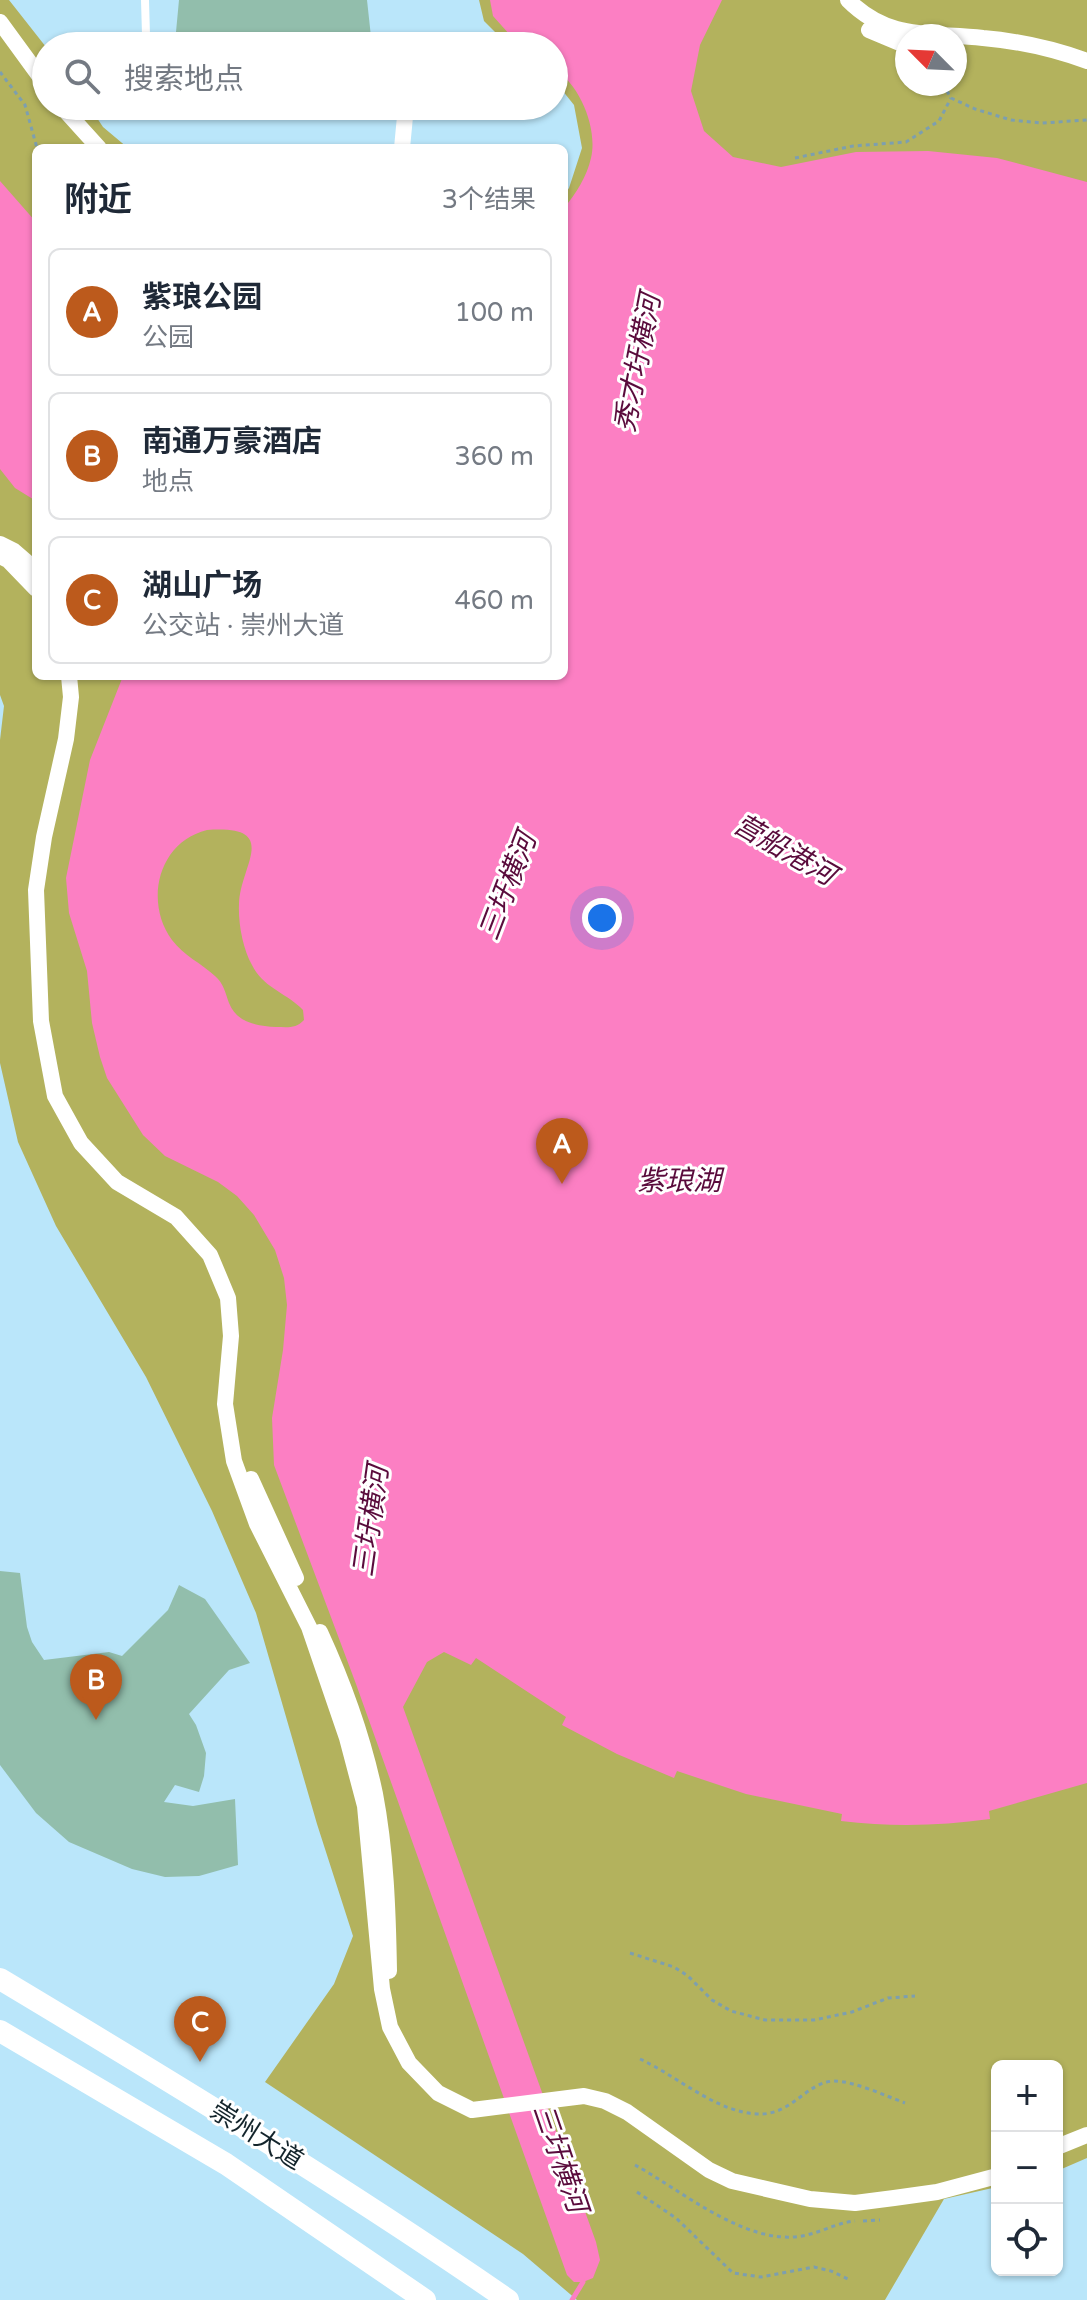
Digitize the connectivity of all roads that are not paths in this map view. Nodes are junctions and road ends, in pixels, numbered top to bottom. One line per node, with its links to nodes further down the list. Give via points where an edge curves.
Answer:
1 (145, 0): 6 (lane)
2 (835, 0): 7 (street, via 869,30)
3 (848, 0): 10 (street, via 873,21 908,34 1008,41)
4 (0, 11): 9 (street)
5 (0, 22): 11 (street)
6 (146, 32)
7 (895, 41)
8 (967, 45): 12 (street, via 1032,54)
9 (32, 51)
10 (1087, 61)
11 (32, 66)
12 (1087, 70)
13 (74, 120): 17 (street)
14 (87, 120): 18 (street)
15 (405, 120): 19 (street)
16 (414, 120): 20 (street)
17 (95, 144)
18 (108, 144)
19 (402, 144)
20 (412, 144)
21 (0, 544): 23 (street)
22 (0, 556): 24 (street)
23 (32, 567)
24 (32, 585)
25 (69, 680): 30 (street, via 66,739 36,890 41,1021 55,1096 81,1143 117,1182 176,1217 210,1255 228,1298 231,1336 225,1404 234,1461 257,1524 309,1627 365,1806 390,2027 409,2063 438,2093 472,2110)
26 (80, 680): 30 (street, via 77,729 48,868 44,940 62,1082 81,1128 103,1157 201,1228 236,1292 241,1316 234,1381 242,1453 329,1651 375,1794 394,2011 416,2056 437,2078 460,2096)
27 (0, 1979): 38 (main road, 崇州大道, via 202,2100)
28 (0, 2031): 37 (main road, 崇州大道, via 226,2164)
29 (554, 2095): 30 (street); 35 (street, via 586,2088 604,2091 627,2101 722,2167 775,2182 823,2190 892,2190); 36 (street, via 605,2101 732,2181 810,2199 855,2203 937,2192)
30 (494, 2106)
31 (1087, 2135): 32 (street)
32 (1063, 2145)
33 (1087, 2146): 34 (street)
34 (1063, 2156)
35 (991, 2170)
36 (991, 2178)
37 (425, 2300)
38 (508, 2300)

